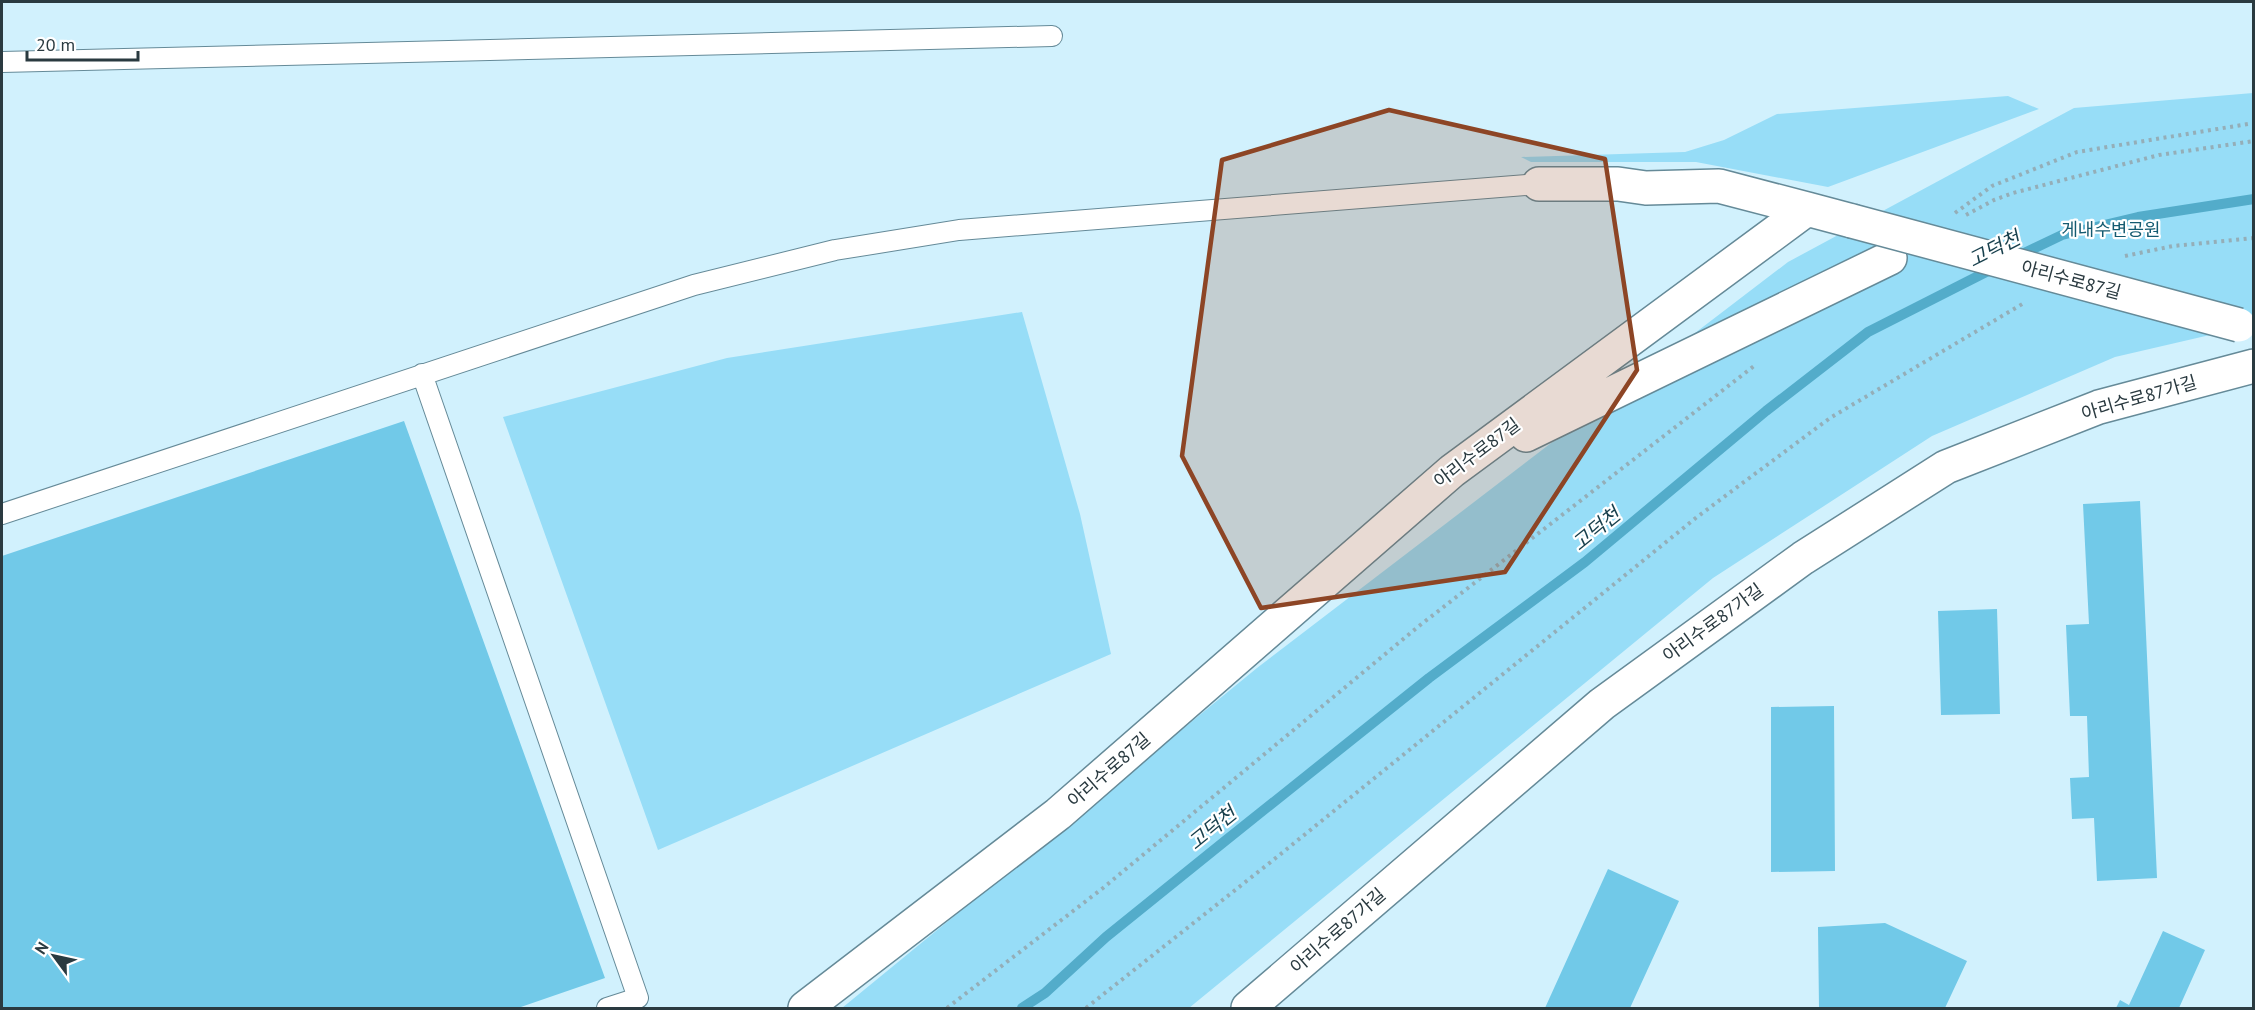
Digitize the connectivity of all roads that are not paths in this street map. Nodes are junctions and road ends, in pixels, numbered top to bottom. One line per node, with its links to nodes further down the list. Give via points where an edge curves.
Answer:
1 (1052, 36): 2 (lane)
2 (2, 62)
3 (1539, 184): 4 (street, via 1719,186); 8 (lane, via 959,230 835,250 694,285)
4 (1807, 209): 6 (street, 아리수로87길, bridge); 9 (street, 아리수로87길)
5 (1890, 258): 9 (street)
6 (2246, 327)
7 (2253, 366): 13 (street, 아리수로87가길, via 2099,407 1946,467 1812,552 1602,704)
8 (423, 374): 10 (lane); 11 (lane, via 638,998)
9 (1452, 471): 12 (street, 아리수로87길, via 1058,814)
10 (2, 514)
11 (607, 1008)
12 (805, 1008)
13 (1248, 1008)

